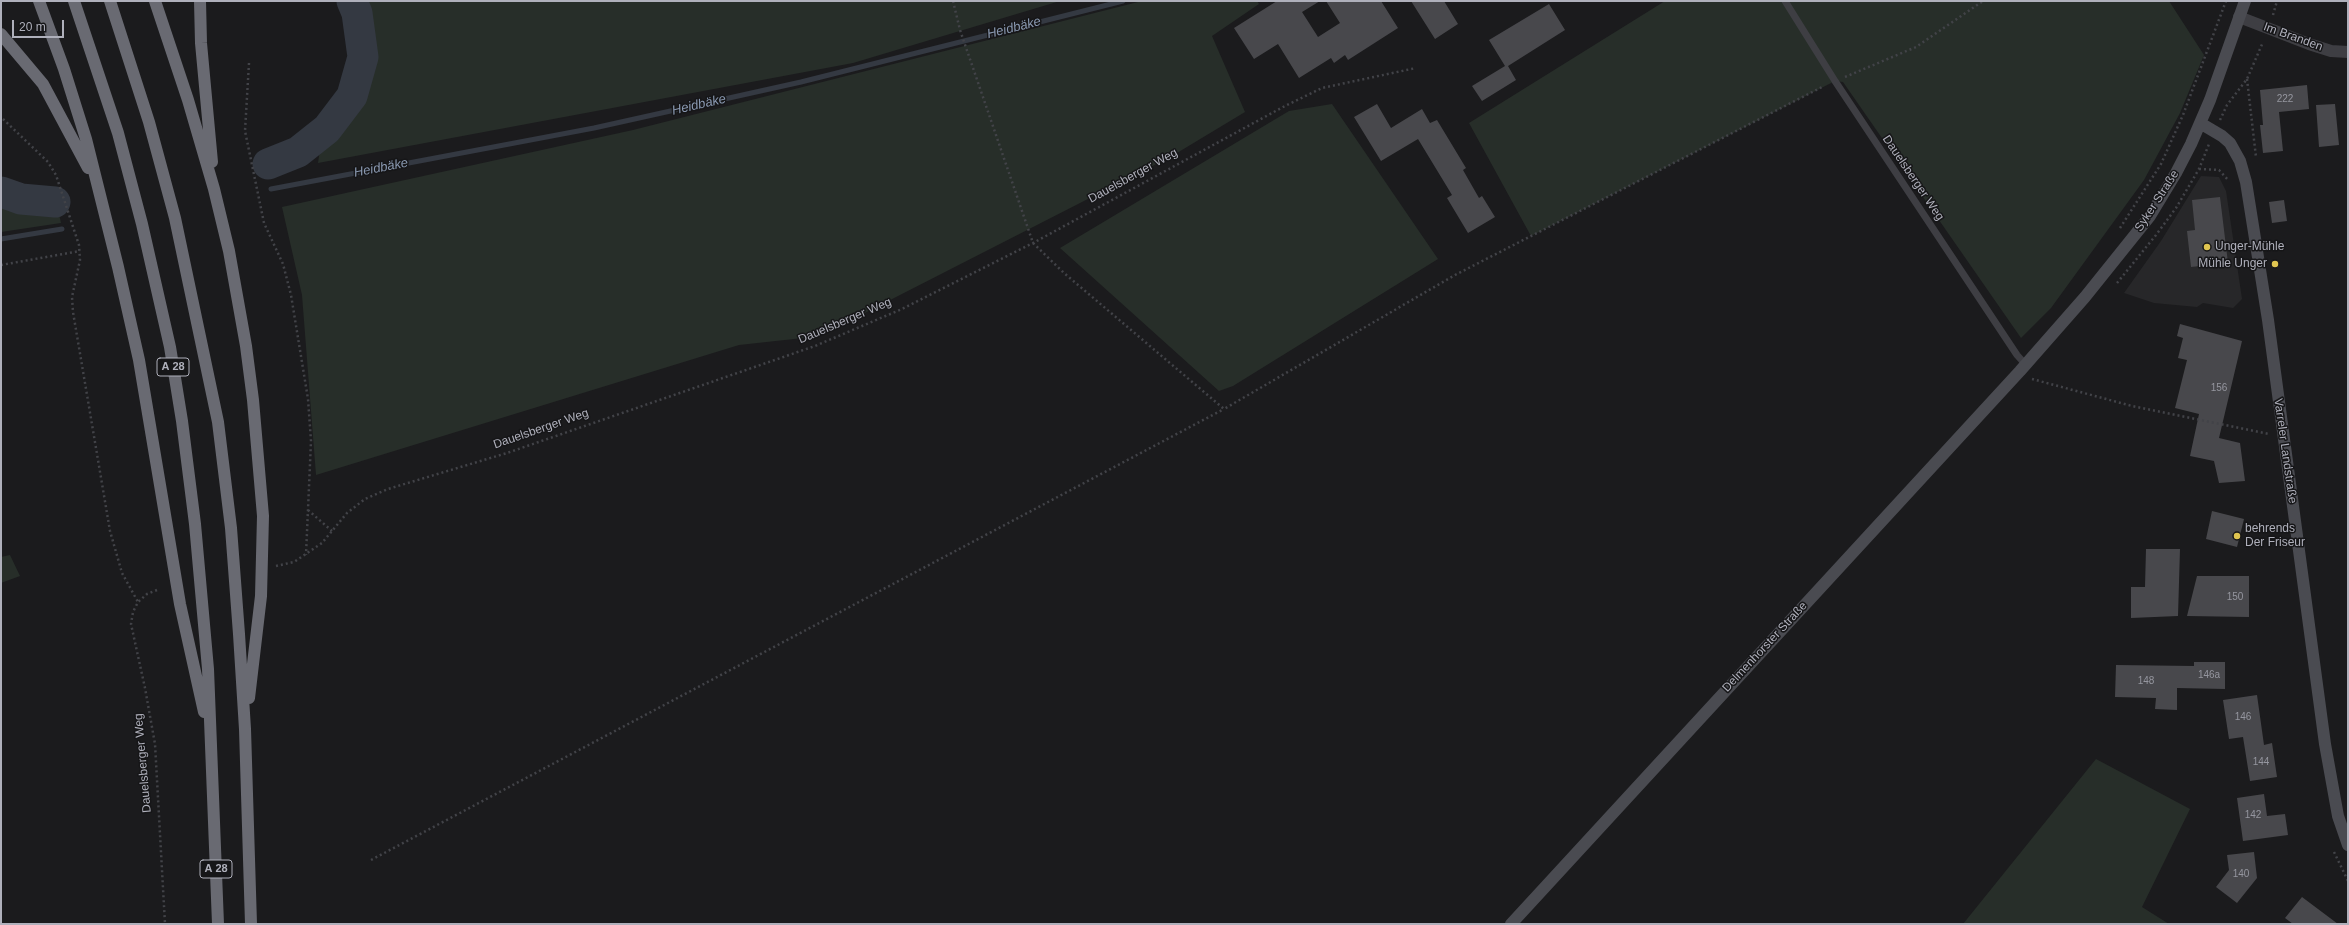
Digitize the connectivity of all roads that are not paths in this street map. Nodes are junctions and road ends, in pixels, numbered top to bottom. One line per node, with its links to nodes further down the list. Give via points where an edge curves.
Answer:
1 (38, 1): 13 (highway, via 64,69)
2 (74, 1): 16 (highway, A 28, via 118,133 170,347 195,524)
3 (110, 1): 15 (highway, A 28, via 149,122 175,218 218,422 231,528)
4 (155, 1): 12 (highway)
5 (200, 1): 12 (highway, via 201,43)
6 (1785, 1): 14 (lane, Dauelsberger Weg)
7 (2245, 1): 8 (street, Syker Straße)
8 (2239, 17): 10 (street, Im Branden, via 2309,44 2331,51); 11 (street, Syker Straße)
9 (1, 34): 13 (highway, via 43,84)
10 (2348, 52)
11 (2200, 123): 14 (street, Syker Straße, via 2176,173 2150,216 2085,297); 17 (street, Varreler Landstraße, via 2230,143 2240,161 2246,182 2325,744 2338,816)
12 (214, 189): 15 (highway, via 229,251 246,346 263,516 261,596)
13 (101, 192): 16 (highway, via 138,360 180,604)
14 (2023, 368): 20 (street, Delmenhorster Straße)
15 (245, 729): 19 (highway, A 28)
16 (212, 745): 18 (highway, A 28)
17 (2348, 845)
18 (218, 924)
19 (251, 924)
20 (1511, 924)

